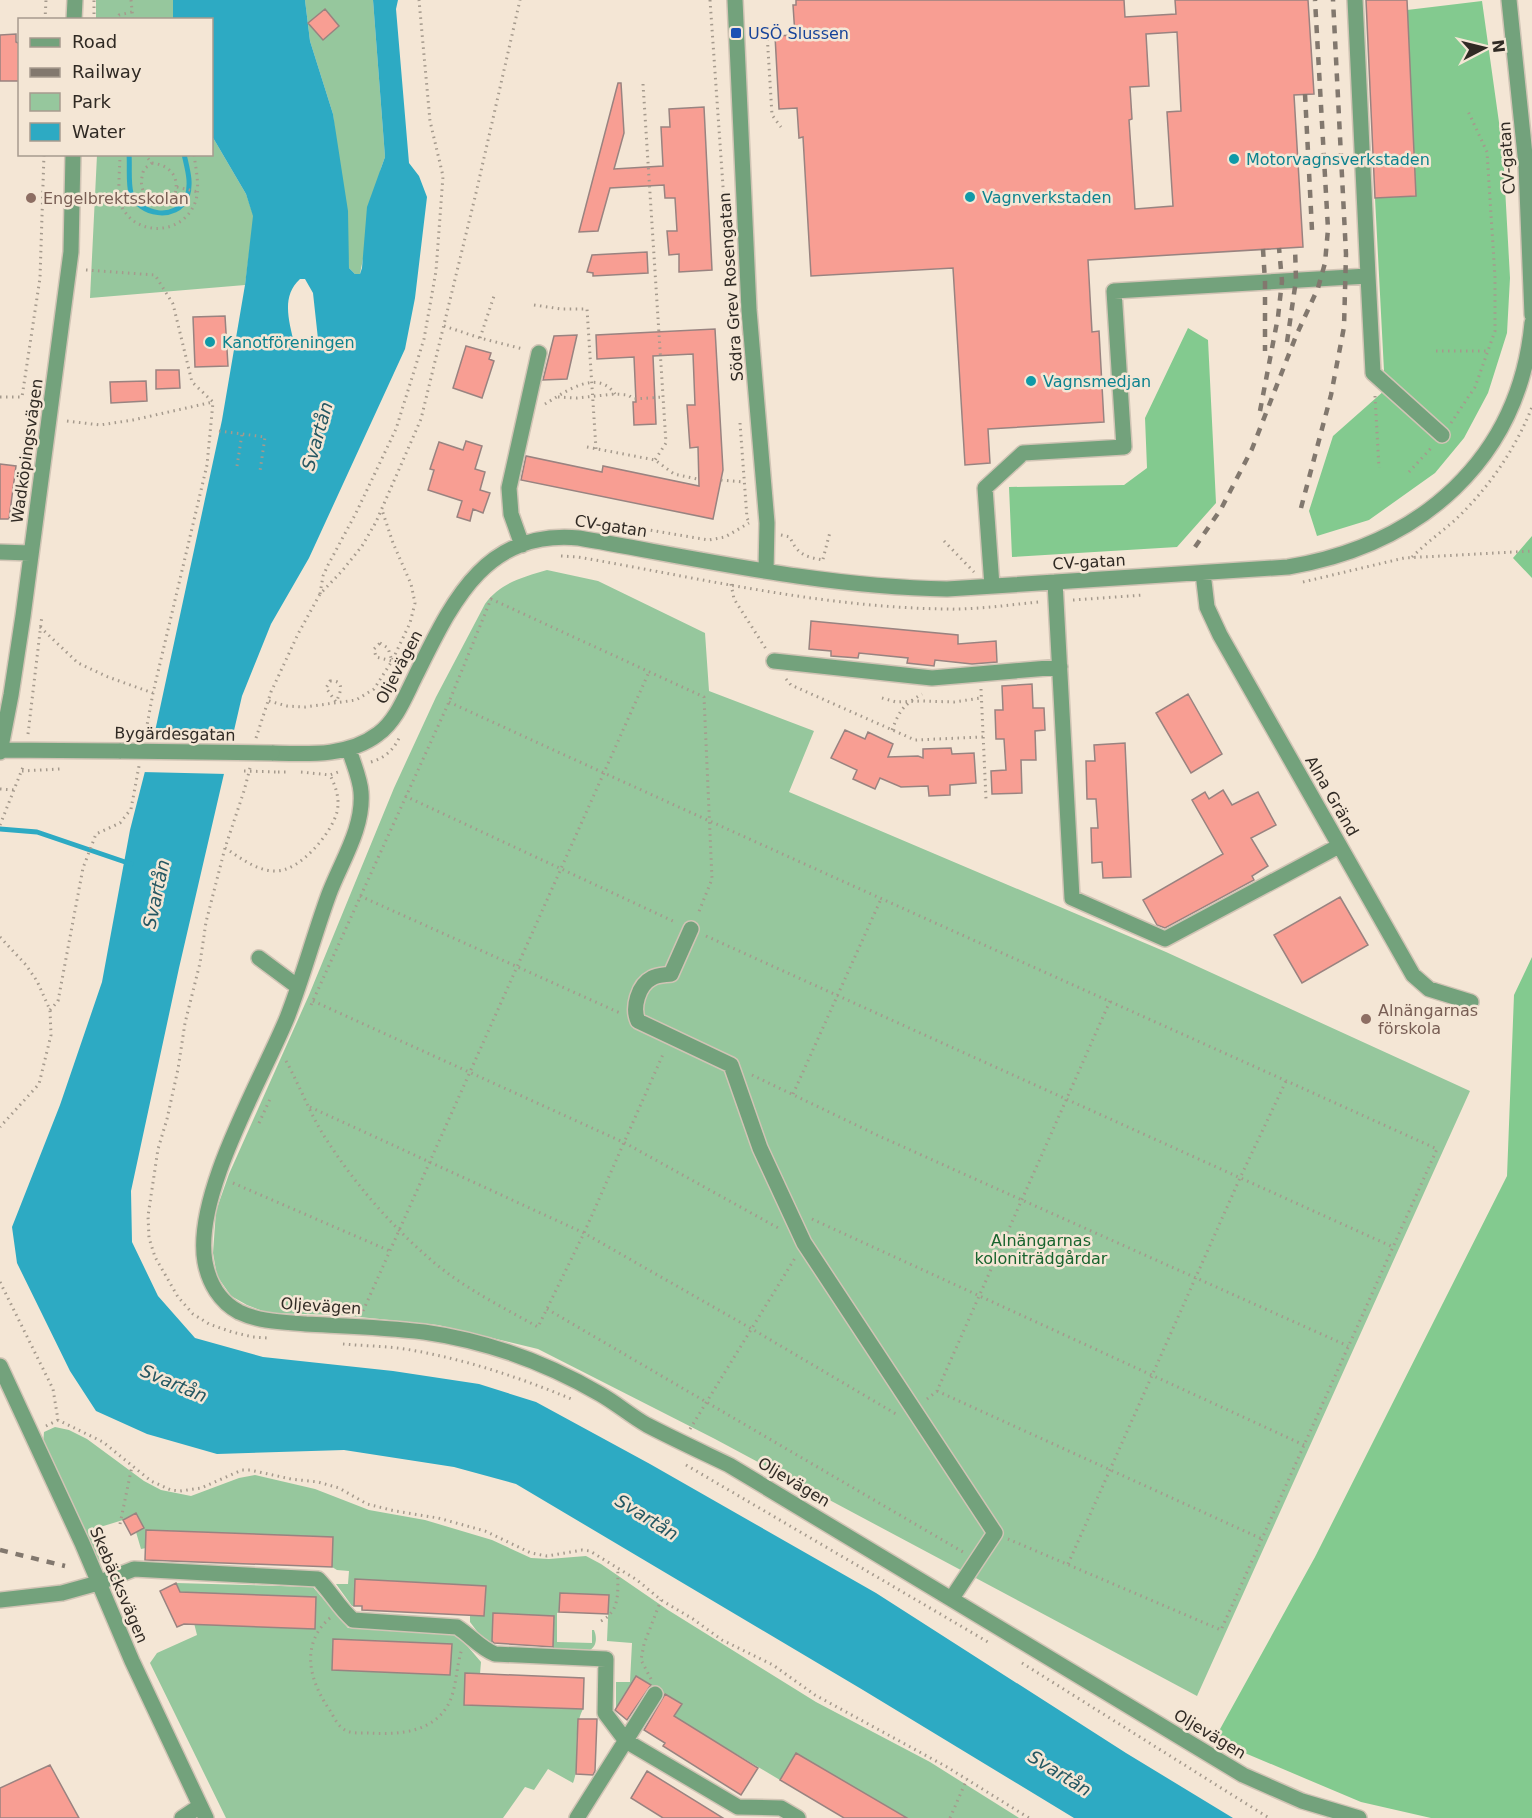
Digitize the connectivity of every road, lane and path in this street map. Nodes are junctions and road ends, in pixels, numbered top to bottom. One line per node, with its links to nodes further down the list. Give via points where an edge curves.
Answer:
1 (46, 0): 12 (path)
2 (75, 0): 13 (street)
3 (94, 0): 14 (path)
4 (131, 0): 11 (path)
5 (419, 0): 80 (path, via 430,121 443,176 436,271 424,339 396,429 328,565)
6 (520, 0): 36 (path)
7 (710, 0): 18 (path)
8 (735, 0): 75 (street, Södra Grev Rosengatan, via 749,310 767,523)
9 (1355, 0): 31 (street)
10 (1509, 0): 34 (street, CV-gatan, via 1526,165)
11 (132, 12): 15 (path); 16 (path)
12 (45, 18)
13 (74, 18)
14 (95, 18)
15 (117, 18)
16 (133, 18)
17 (767, 33): 21 (path, via 772,115)
18 (712, 37)
19 (643, 84): 47 (path)
20 (1467, 109): 39 (path, via 1487,152 1495,277 1495,331)
21 (781, 127)
22 (44, 156): 44 (path, via 40,278 22,397)
23 (74, 156): 72 (street, Wadköpingsvägen, via 72,252)
24 (120, 156): 29 (path, via 120,203 129,218 146,229 179,223 192,209)
25 (146, 156): 27 (path)
26 (194, 156): 29 (path)
27 (152, 163): 28 (path, via 164,164 174,172); 28 (path, via 144,169 141,181 142,192 150,200 161,201 174,194)
28 (177, 187): 29 (path)
29 (198, 192)
30 (86, 270): 49 (path, via 155,275 173,304 192,382)
31 (1368, 276): 41 (street); 79 (street, via 1114,291 1124,447 1023,453 985,488)
32 (494, 296): 37 (path)
33 (534, 305): 42 (path, via 587,309)
34 (1532, 315)
35 (1532, 322): 76 (street, CV-gatan, via 1523,378 1506,421 1466,478 1437,503 1388,535 1335,557 1288,567)
36 (444, 326): 37 (path); 64 (path, via 421,419)
37 (480, 338): 40 (path)
38 (1436, 351): 39 (path)
39 (1488, 351): 53 (path, via 1475,387)
40 (539, 353): 48 (street)
41 (1373, 374): 53 (street); 58 (path)
42 (592, 382): 43 (path, via 601,382); 45 (path); 46 (path)
43 (615, 394): 46 (path); 47 (path, via 634,399)
44 (0, 397)
45 (558, 397): 46 (path); 48 (path, via 544,404)
46 (593, 397): 55 (path)
47 (663, 397): 56 (path, via 666,443)
48 (529, 401): 70 (street, via 509,488 511,514)
49 (213, 402): 50 (path, via 100,425); 88 (path, via 207,465)
50 (67, 421)
51 (219, 431): 52 (path)
52 (242, 434): 57 (path); 59 (path, via 265,437)
53 (1442, 435): 60 (path)
54 (587, 447): 55 (path)
55 (596, 449): 56 (path)
56 (655, 460): 61 (path, via 674,474)
57 (237, 466)
58 (1379, 468)
59 (260, 471)
60 (1409, 472)
61 (697, 479)
62 (721, 480): 63 (path)
63 (744, 482)
64 (382, 509): 80 (path, via 362,546); 82 (path, via 415,603)
65 (749, 523): 66 (path, via 725,537 709,540)
66 (651, 530)
67 (830, 532): 68 (path, via 823,560 800,554 790,537)
68 (785, 536)
69 (944, 541): 79 (path)
70 (522, 545): 75 (street, CV-gatan, via 549,538 579,538); 100 (street, Oljevägen, via 492,559 476,574 434,639 391,722 378,735)
71 (0, 552): 72 (street)
72 (30, 553): 101 (street, Wadköpingsvägen, via 15,673)
73 (555, 556): 74 (path)
74 (638, 568)
75 (766, 571): 79 (street, CV-gatan, via 906,588)
76 (1203, 573): 77 (street, CV-gatan); 114 (street, Alna Gränd, via 1207,607 1220,635)
77 (1055, 582): 79 (street, CV-gatan); 84 (street)
78 (731, 584): 83 (path, via 734,599)
79 (992, 586)
80 (320, 594): 91 (path)
81 (40, 627): 88 (path, via 78,663)
82 (392, 661): 82 (path, via 385,644 376,646 376,657); 92 (path, via 374,689 356,700)
83 (774, 661): 87 (street); 96 (path, via 791,685)
84 (1060, 667): 86 (street); 114 (street, via 1072,898 1165,939)
85 (649, 672): 93 (path, via 491,599); 107 (path); 112 (path, via 704,697)
86 (981, 672): 87 (street); 90 (path)
87 (932, 678): 94 (path, via 922,694)
88 (153, 693): 98 (path)
89 (882, 698): 94 (path)
90 (981, 698): 94 (path); 97 (path)
91 (268, 701): 92 (path, via 305,707); 99 (path)
92 (336, 702): 92 (path, via 341,684 330,681 326,688)
93 (449, 702): 107 (path); 110 (path)
94 (907, 702): 96 (path, via 898,712)
95 (404, 730): 104 (path, via 394,748)
96 (892, 730): 97 (path, via 915,740)
97 (983, 736): 111 (path)
98 (145, 739)
99 (254, 747)
100 (349, 749): 101 (street, Bygärdesgatan, bridge, via 312,754); 123 (street, Oljevägen, via 361,788 358,822)
101 (0, 750)
102 (252, 758): 115 (path)
103 (140, 762): 128 (path, via 131,808 120,823 96,834 83,868 58,1001)
104 (369, 762)
105 (22, 771): 109 (path)
106 (278, 772): 115 (path, via 330,775 337,789 337,813 324,836 303,860 289,869 276,871 257,868)
107 (604, 773): 112 (path); 116 (path)
108 (0, 789): 109 (path)
109 (14, 790): 113 (path)
110 (405, 796): 116 (path); 117 (path)
111 (986, 799)
112 (711, 822): 118 (path); 119 (path, via 712,879)
113 (0, 825)
114 (1340, 846): 127 (street, Alna Gränd, via 1413,975 1429,989)
115 (225, 848): 164 (path, via 158,1149 148,1216 149,1238 164,1275 193,1314 232,1332)
116 (561, 869): 119 (path); 122 (path)
117 (360, 896): 122 (path); 125 (path)
118 (881, 899): 124 (path); 126 (path)
119 (691, 929): 124 (path); 130 (street, via 671,974 651,978 640,993 635,1014)
120 (0, 937): 128 (path, via 37,981)
121 (259, 958): 123 (street)
122 (517, 967): 130 (path); 137 (path)
123 (298, 987): 162 (street, Oljevägen, via 214,1189 205,1219 205,1263 211,1283 223,1300 253,1318)
124 (837, 996): 140 (path); 141 (path)
125 (313, 1001): 129 (path); 137 (path)
126 (1110, 1001): 138 (path); 141 (path)
127 (1471, 1002)
128 (50, 1010): 143 (path, via 51,1035 39,1084)
129 (308, 1011)
130 (638, 1021): 131 (street)
131 (671, 1036): 135 (street); 145 (path)
132 (290, 1052): 134 (path)
133 (282, 1059): 134 (path)
134 (287, 1062): 136 (path); 142 (path)
135 (731, 1065): 140 (path); 150 (street, via 760,1148)
136 (282, 1071)
137 (470, 1072): 145 (path); 146 (path)
138 (1286, 1081): 147 (path); 154 (path, via 1437,1149)
139 (273, 1091): 144 (path)
140 (793, 1095): 149 (path)
141 (1066, 1101): 147 (path); 149 (path)
142 (309, 1107): 146 (path); 151 (path, via 327,1141)
143 (0, 1127)
144 (255, 1131)
145 (625, 1143): 152 (path); 153 (path)
146 (430, 1162): 151 (path); 152 (path)
147 (1240, 1178): 154 (path); 156 (path)
148 (230, 1193): 155 (path, via 233,1183)
149 (1022, 1199): 156 (path); 158 (path)
150 (789, 1209): 153 (street); 158 (path)
151 (399, 1230): 155 (path); 159 (path, via 438,1266 538,1327)
152 (584, 1233): 159 (path); 163 (path)
153 (804, 1243): 163 (path); 172 (street)
154 (1393, 1247): 166 (path)
155 (390, 1251): 161 (path)
156 (1195, 1279): 166 (path); 168 (path)
157 (0, 1282): 176 (path, via 52,1389 58,1420 103,1442)
158 (979, 1296): 168 (path); 169 (path)
159 (547, 1309): 171 (path)
160 (352, 1310): 161 (path)
161 (364, 1310): 162 (path)
162 (356, 1326): 173 (street, Oljevägen, via 451,1336 527,1358)
163 (752, 1329): 171 (path); 172 (path)
164 (276, 1339)
165 (334, 1343): 170 (path, via 448,1358 534,1383)
166 (1348, 1346): 174 (path)
167 (0, 1366): 184 (street, Skebäcksvägen)
168 (1153, 1374): 174 (path); 177 (path)
169 (937, 1391): 172 (path); 177 (path)
170 (577, 1402)
171 (708, 1402): 173 (path); 181 (path)
172 (907, 1413): 179 (street)
173 (683, 1442): 185 (street, Oljevägen, via 739,1471)
174 (1304, 1445): 180 (path)
175 (680, 1461): 191 (path)
176 (132, 1466): 178 (path); 183 (path, via 162,1486 180,1491 201,1488 242,1470 318,1482 339,1488 367,1504 485,1531 531,1553 547,1556 590,1551)
177 (1111, 1470): 180 (path); 182 (path)
178 (120, 1524)
179 (995, 1533): 181 (street); 182 (path)
180 (1262, 1539): 182 (path, via 1221,1630)
181 (977, 1561): 185 (street)
182 (1068, 1564)
183 (618, 1568): 187 (path); 189 (path, via 614,1612)
184 (98, 1583): 186 (street, via 62,1593); 188 (street, via 134,1569 318,1579); 196 (street, Skebäcksvägen)
185 (952, 1598): 203 (street, Oljevägen, via 1243,1774 1302,1801)
186 (0, 1600)
187 (661, 1600): 193 (path, via 641,1660 656,1687); 195 (path, via 722,1640 773,1665 815,1695)
188 (341, 1609): 190 (street, via 353,1620 457,1627); 190 (path, via 316,1638 310,1669 320,1697 349,1732 394,1735 417,1730 436,1719 449,1704)
189 (601, 1621)
190 (467, 1634): 194 (street, via 482,1649 495,1654 606,1659 605,1713)
191 (996, 1647)
192 (1016, 1659): 202 (path)
193 (655, 1694): 194 (street)
194 (626, 1741): 198 (street); 199 (street, via 738,1807 781,1808)
195 (967, 1779): 200 (path); 201 (path)
196 (203, 1812): 197 (street)
197 (182, 1818)
198 (577, 1818)
199 (798, 1818)
200 (950, 1818)
201 (1029, 1818)
202 (1269, 1818)
203 (1359, 1818)

